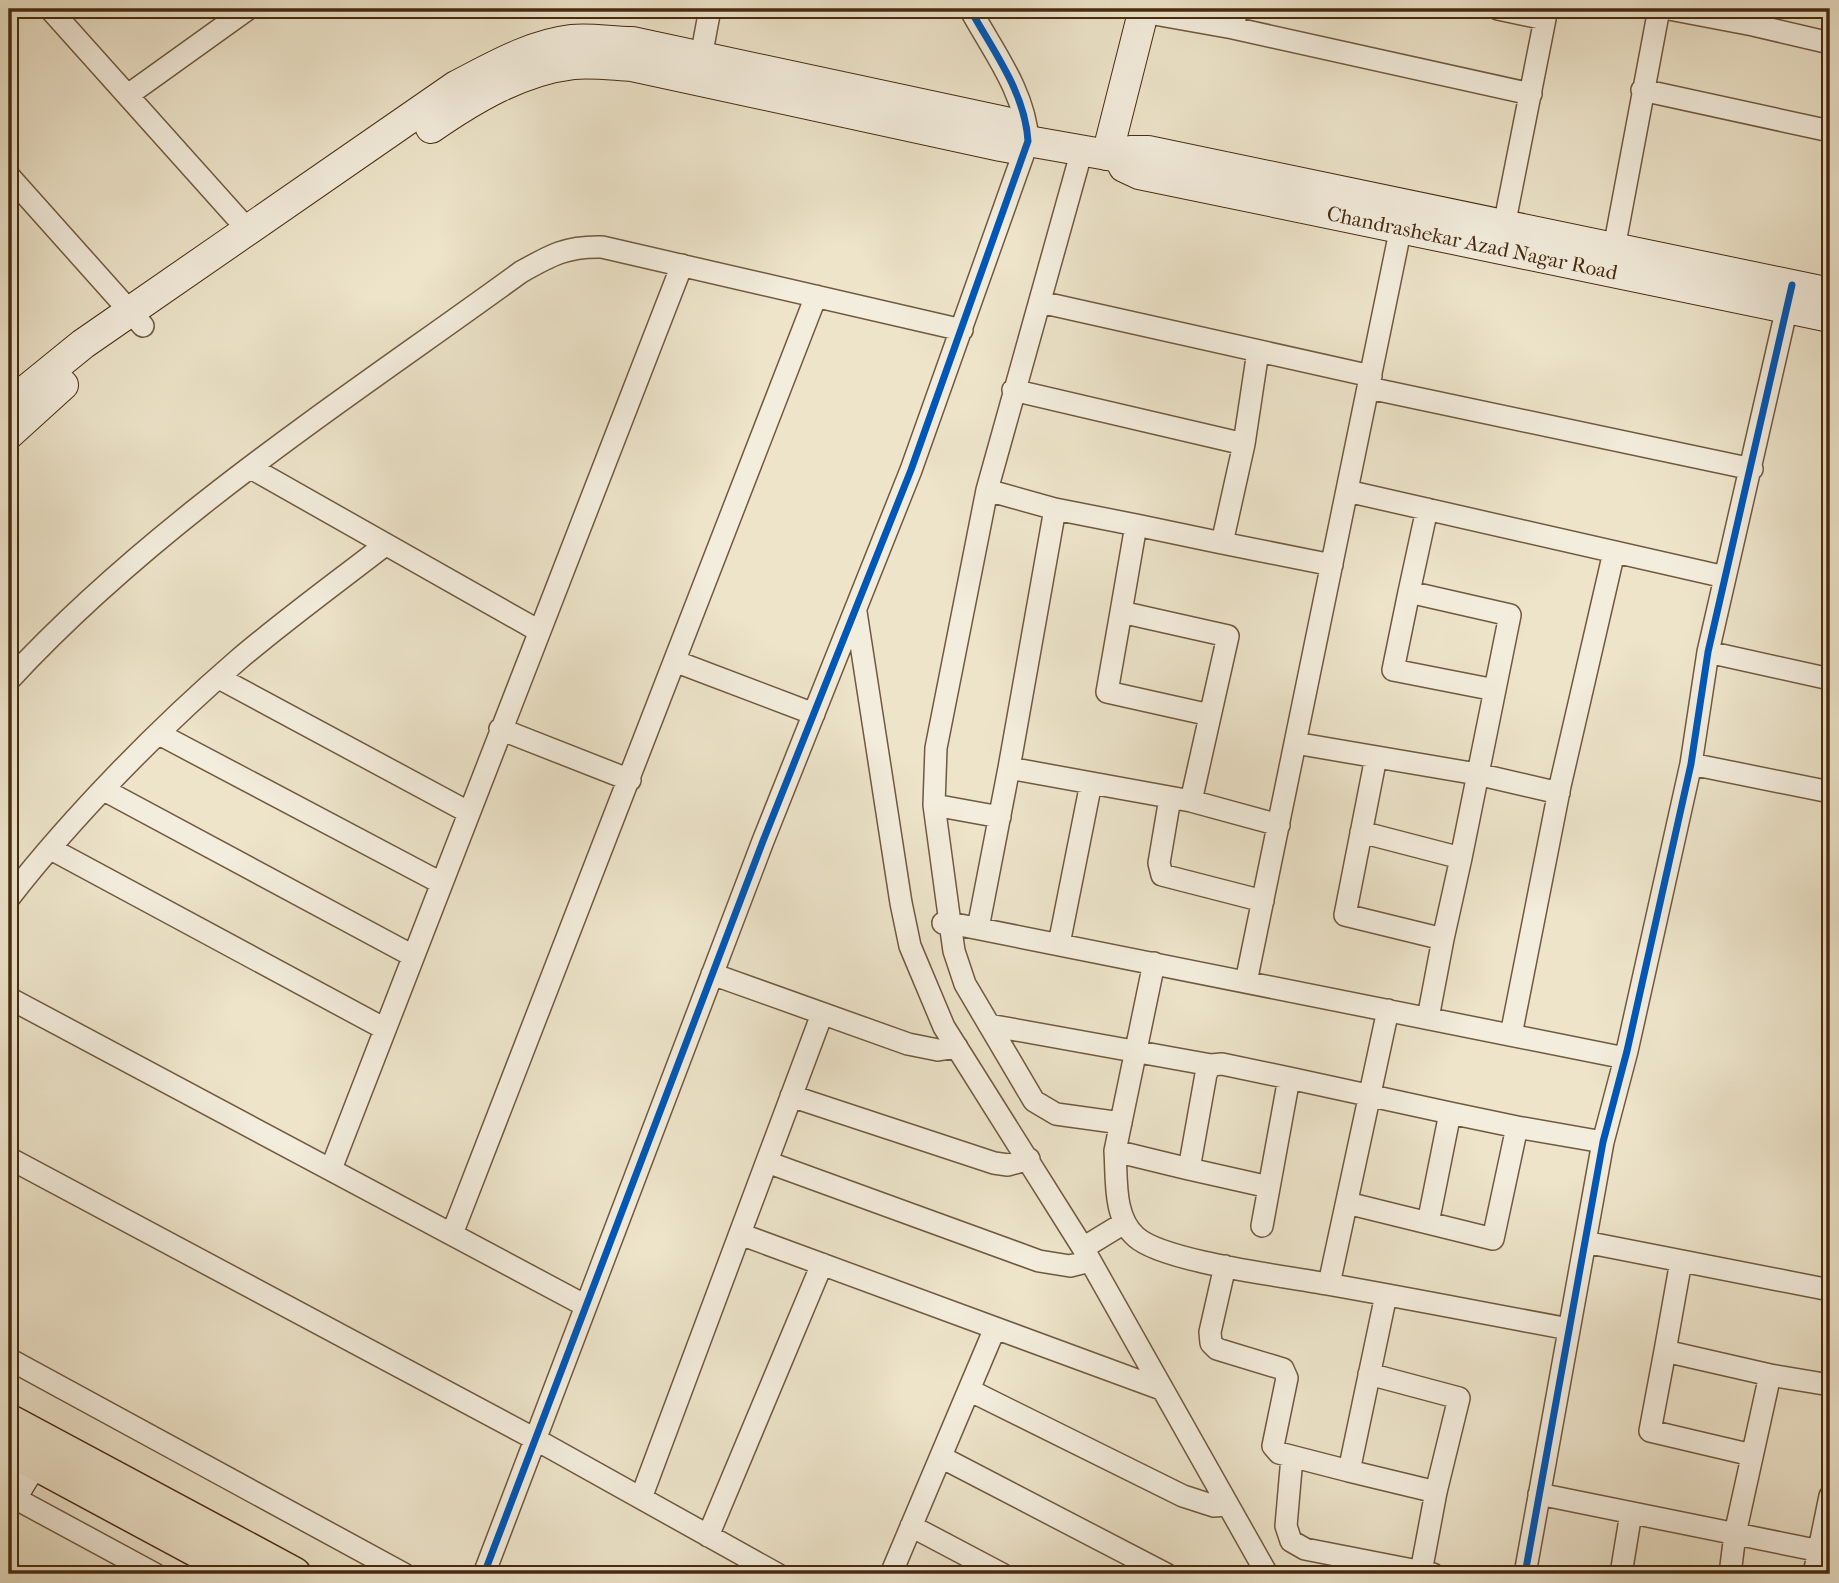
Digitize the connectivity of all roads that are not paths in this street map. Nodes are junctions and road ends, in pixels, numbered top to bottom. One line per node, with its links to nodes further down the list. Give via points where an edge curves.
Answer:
1 (50, 9): 17 (street)
2 (248, 9): 10 (street)
3 (710, 9): 14 (street)
4 (970, 9): 19 (street, via 1020,98)
5 (1498, 9): 9 (street)
6 (1659, 9): 15 (street)
7 (1669, 9): 11 (street)
8 (1144, 10): 12 (street); 20 (street)
9 (1552, 14): 16 (street)
10 (219, 16): 17 (street)
11 (1755, 17): 13 (street)
12 (1235, 18): 16 (street)
13 (1830, 43)
14 (699, 69): 19 (street, via 1005,121); 24 (street, via 632,43 574,40 529,51 456,86); 32 (street, via 575,64 505,84 457,110)
15 (1642, 90): 18 (street); 25 (street)
16 (1531, 94): 23 (street)
17 (128, 95): 24 (street)
18 (1830, 131)
19 (1028, 141): 20 (street, Chandrashekar Azad Nagar Road); 33 (street)
20 (1103, 154): 22 (street, Chandrashekar Azad Nagar Road, via 1147,151); 30 (street)
21 (10, 181): 32 (street)
22 (1404, 217): 23 (street, Chandrashekar Azad Nagar Road); 25 (street, Chandrashekar Azad Nagar Road); 35 (street)
23 (1504, 226): 25 (street, Chandrashekar Azad Nagar Road)
24 (248, 230): 32 (street)
25 (1612, 260): 29 (street, Chandrashekar Azad Nagar Road)
26 (682, 265): 28 (street); 40 (street, via 602,247 576,246 551,255 521,272); 55 (street)
27 (1830, 293): 29 (street, Chandrashekar Azad Nagar Road)
28 (816, 296): 33 (street); 57 (street)
29 (1789, 297): 31 (street, Chandrashekar Azad Nagar Road); 41 (street)
30 (1040, 302): 34 (street); 36 (street)
31 (1830, 317)
32 (137, 318): 37 (street, via 83,344); 38 (street)
33 (962, 330): 53 (street)
34 (1258, 351): 35 (street); 39 (street)
35 (1370, 382): 41 (street); 43 (street)
36 (1013, 390): 39 (street); 42 (street)
37 (9, 404)
38 (9, 434)
39 (1244, 444): 47 (street)
40 (251, 468): 48 (street); 60 (street, via 138,556)
41 (1752, 469): 51 (street)
42 (987, 490): 44 (street); 77 (street, via 936,748)
43 (1347, 491): 45 (street); 50 (street)
44 (1055, 509): 46 (street); 69 (street)
45 (1427, 509): 49 (street); 52 (street)
46 (1136, 525): 47 (street); 54 (street)
47 (1222, 543): 50 (street)
48 (385, 545): 55 (street); 58 (street)
49 (1614, 552): 51 (street); 75 (street)
50 (1332, 565): 66 (street)
51 (1724, 577): 56 (street)
52 (1409, 592): 61 (street, via 1510,615); 61 (street, via 1393,670)
53 (856, 610): 62 (street); 87 (street)
54 (1121, 611): 63 (street, via 1107,692); 63 (street, via 1228,636)
55 (539, 631): 64 (street)
56 (1708, 652): 59 (street); 68 (street)
57 (677, 662): 62 (street); 71 (street)
58 (219, 678): 65 (street); 78 (street)
59 (1830, 679)
60 (9, 680)
61 (1494, 691): 70 (street)
62 (814, 714): 94 (street)
63 (1210, 715): 76 (street)
64 (500, 729): 71 (street); 78 (street)
65 (160, 735): 73 (street); 84 (street)
66 (1296, 743): 67 (street); 80 (street)
67 (1376, 757): 70 (street); 81 (street)
68 (1691, 764): 74 (street); 105 (street)
69 (1009, 768): 72 (street); 79 (street)
70 (1477, 774): 75 (street); 83 (street)
71 (630, 780): 124 (street)
72 (1091, 783): 76 (street); 91 (street)
73 (104, 790): 82 (street); 92 (street)
74 (1830, 792)
75 (1559, 793): 102 (street)
76 (1181, 799): 80 (street); 86 (street, via 1159,863 1162,874)
77 (934, 805): 79 (street); 88 (street)
78 (468, 812): 84 (street)
79 (1000, 817): 89 (street)
80 (1279, 825): 86 (street)
81 (1360, 832): 83 (street); 90 (street, via 1345,915)
82 (51, 849): 85 (street); 101 (street)
83 (1461, 858): 90 (street)
84 (441, 883): 92 (street)
85 (9, 898)
86 (1263, 901): 95 (street)
87 (905, 923): 88 (street); 103 (street, via 924,985)
88 (941, 923): 89 (street); 100 (street, via 958,968)
89 (978, 928): 91 (street)
90 (1443, 939): 99 (street)
91 (1059, 944): 93 (street)
92 (413, 956): 101 (street)
93 (1154, 963): 95 (street); 104 (street)
94 (712, 974): 98 (street); 134 (street)
95 (1246, 982): 97 (street)
96 (9, 998): 118 (street)
97 (1388, 1010): 99 (street); 109 (street)
98 (822, 1014): 103 (street, via 908,1045 938,1050); 108 (street)
99 (1429, 1018): 102 (street)
100 (989, 1025): 104 (street); 111 (street, via 1034,1101 1056,1114)
101 (385, 1029): 118 (street)
102 (1511, 1035): 105 (street)
103 (957, 1047): 116 (street)
104 (1137, 1050): 106 (street); 111 (street)
105 (1625, 1058): 113 (street)
106 (1211, 1065): 107 (street); 119 (street)
107 (1289, 1078): 109 (street); 120 (street)
108 (792, 1096): 116 (street, via 994,1163 1008,1165); 117 (street)
109 (1369, 1096): 110 (street); 121 (street)
110 (1450, 1113): 112 (street); 122 (street)
111 (1121, 1123): 114 (street)
112 (1517, 1127): 113 (street); 122 (street, via 1493,1240)
113 (1603, 1142): 127 (street)
114 (1115, 1151): 119 (street); 126 (street, via 1119,1204)
115 (9, 1158): 145 (street)
116 (1028, 1159): 126 (street)
117 (767, 1162): 125 (street); 126 (street, via 1039,1261 1070,1266)
118 (331, 1169): 124 (street)
119 (1189, 1169): 120 (street)
120 (1269, 1186): 123 (street)
121 (1347, 1203): 122 (street); 131 (street)
122 (1428, 1223)
123 (1262, 1226)
124 (452, 1234): 134 (street)
125 (740, 1234): 129 (street); 155 (street)
126 (1102, 1240): 130 (street, via 1135,1237 1153,1249); 142 (street)
127 (1585, 1242): 128 (street); 136 (street)
128 (1681, 1261): 132 (street); 137 (street)
129 (822, 1264): 135 (street); 160 (street)
130 (1225, 1266): 131 (street); 149 (street, via 1211,1342 1217,1349 1283,1369 1287,1378 1273,1446)
131 (1329, 1284): 133 (street)
132 (1830, 1290)
133 (1385, 1295): 136 (street); 139 (street)
134 (586, 1306): 145 (street)
135 (995, 1328): 142 (street); 143 (street)
136 (1569, 1329): 152 (street)
137 (1665, 1351): 140 (street); 146 (street, via 1650,1431)
138 (9, 1359): 166 (street)
139 (1369, 1374): 150 (street); 151 (street, via 1459,1398)
140 (1770, 1375): 141 (street); 146 (street)
141 (1830, 1385)
142 (1161, 1389): 156 (street)
143 (969, 1390): 148 (street); 156 (street, via 1183,1496)
144 (9, 1421): 165 (main road)
145 (535, 1439): 155 (street); 167 (street)
146 (1752, 1455): 159 (street)
147 (21, 1456): 154 (street); 164 (main road)
148 (941, 1457): 158 (street); 171 (street)
149 (1292, 1457): 150 (street); 162 (street, via 1286,1526 1291,1541 1305,1549)
150 (1349, 1471): 151 (street)
151 (1436, 1492): 162 (street)
152 (1539, 1494): 157 (street); 173 (street)
153 (1830, 1496): 161 (street)
154 (10, 1497): 163 (street)
155 (641, 1498): 160 (street)
156 (1226, 1505): 172 (street)
157 (1631, 1513): 159 (street); 174 (street)
158 (912, 1526): 169 (street); 170 (street)
159 (1735, 1534): 161 (street); 175 (street)
160 (708, 1536): 168 (street)
161 (1825, 1552): 176 (street)
162 (1427, 1573)
163 (155, 1574)
164 (241, 1574)
165 (294, 1574)
166 (404, 1574)
167 (484, 1574)
168 (777, 1574)
169 (891, 1574)
170 (1002, 1574)
171 (1166, 1574)
172 (1267, 1574)
173 (1525, 1574)
174 (1621, 1574)
175 (1730, 1574)
176 (1814, 1574)

